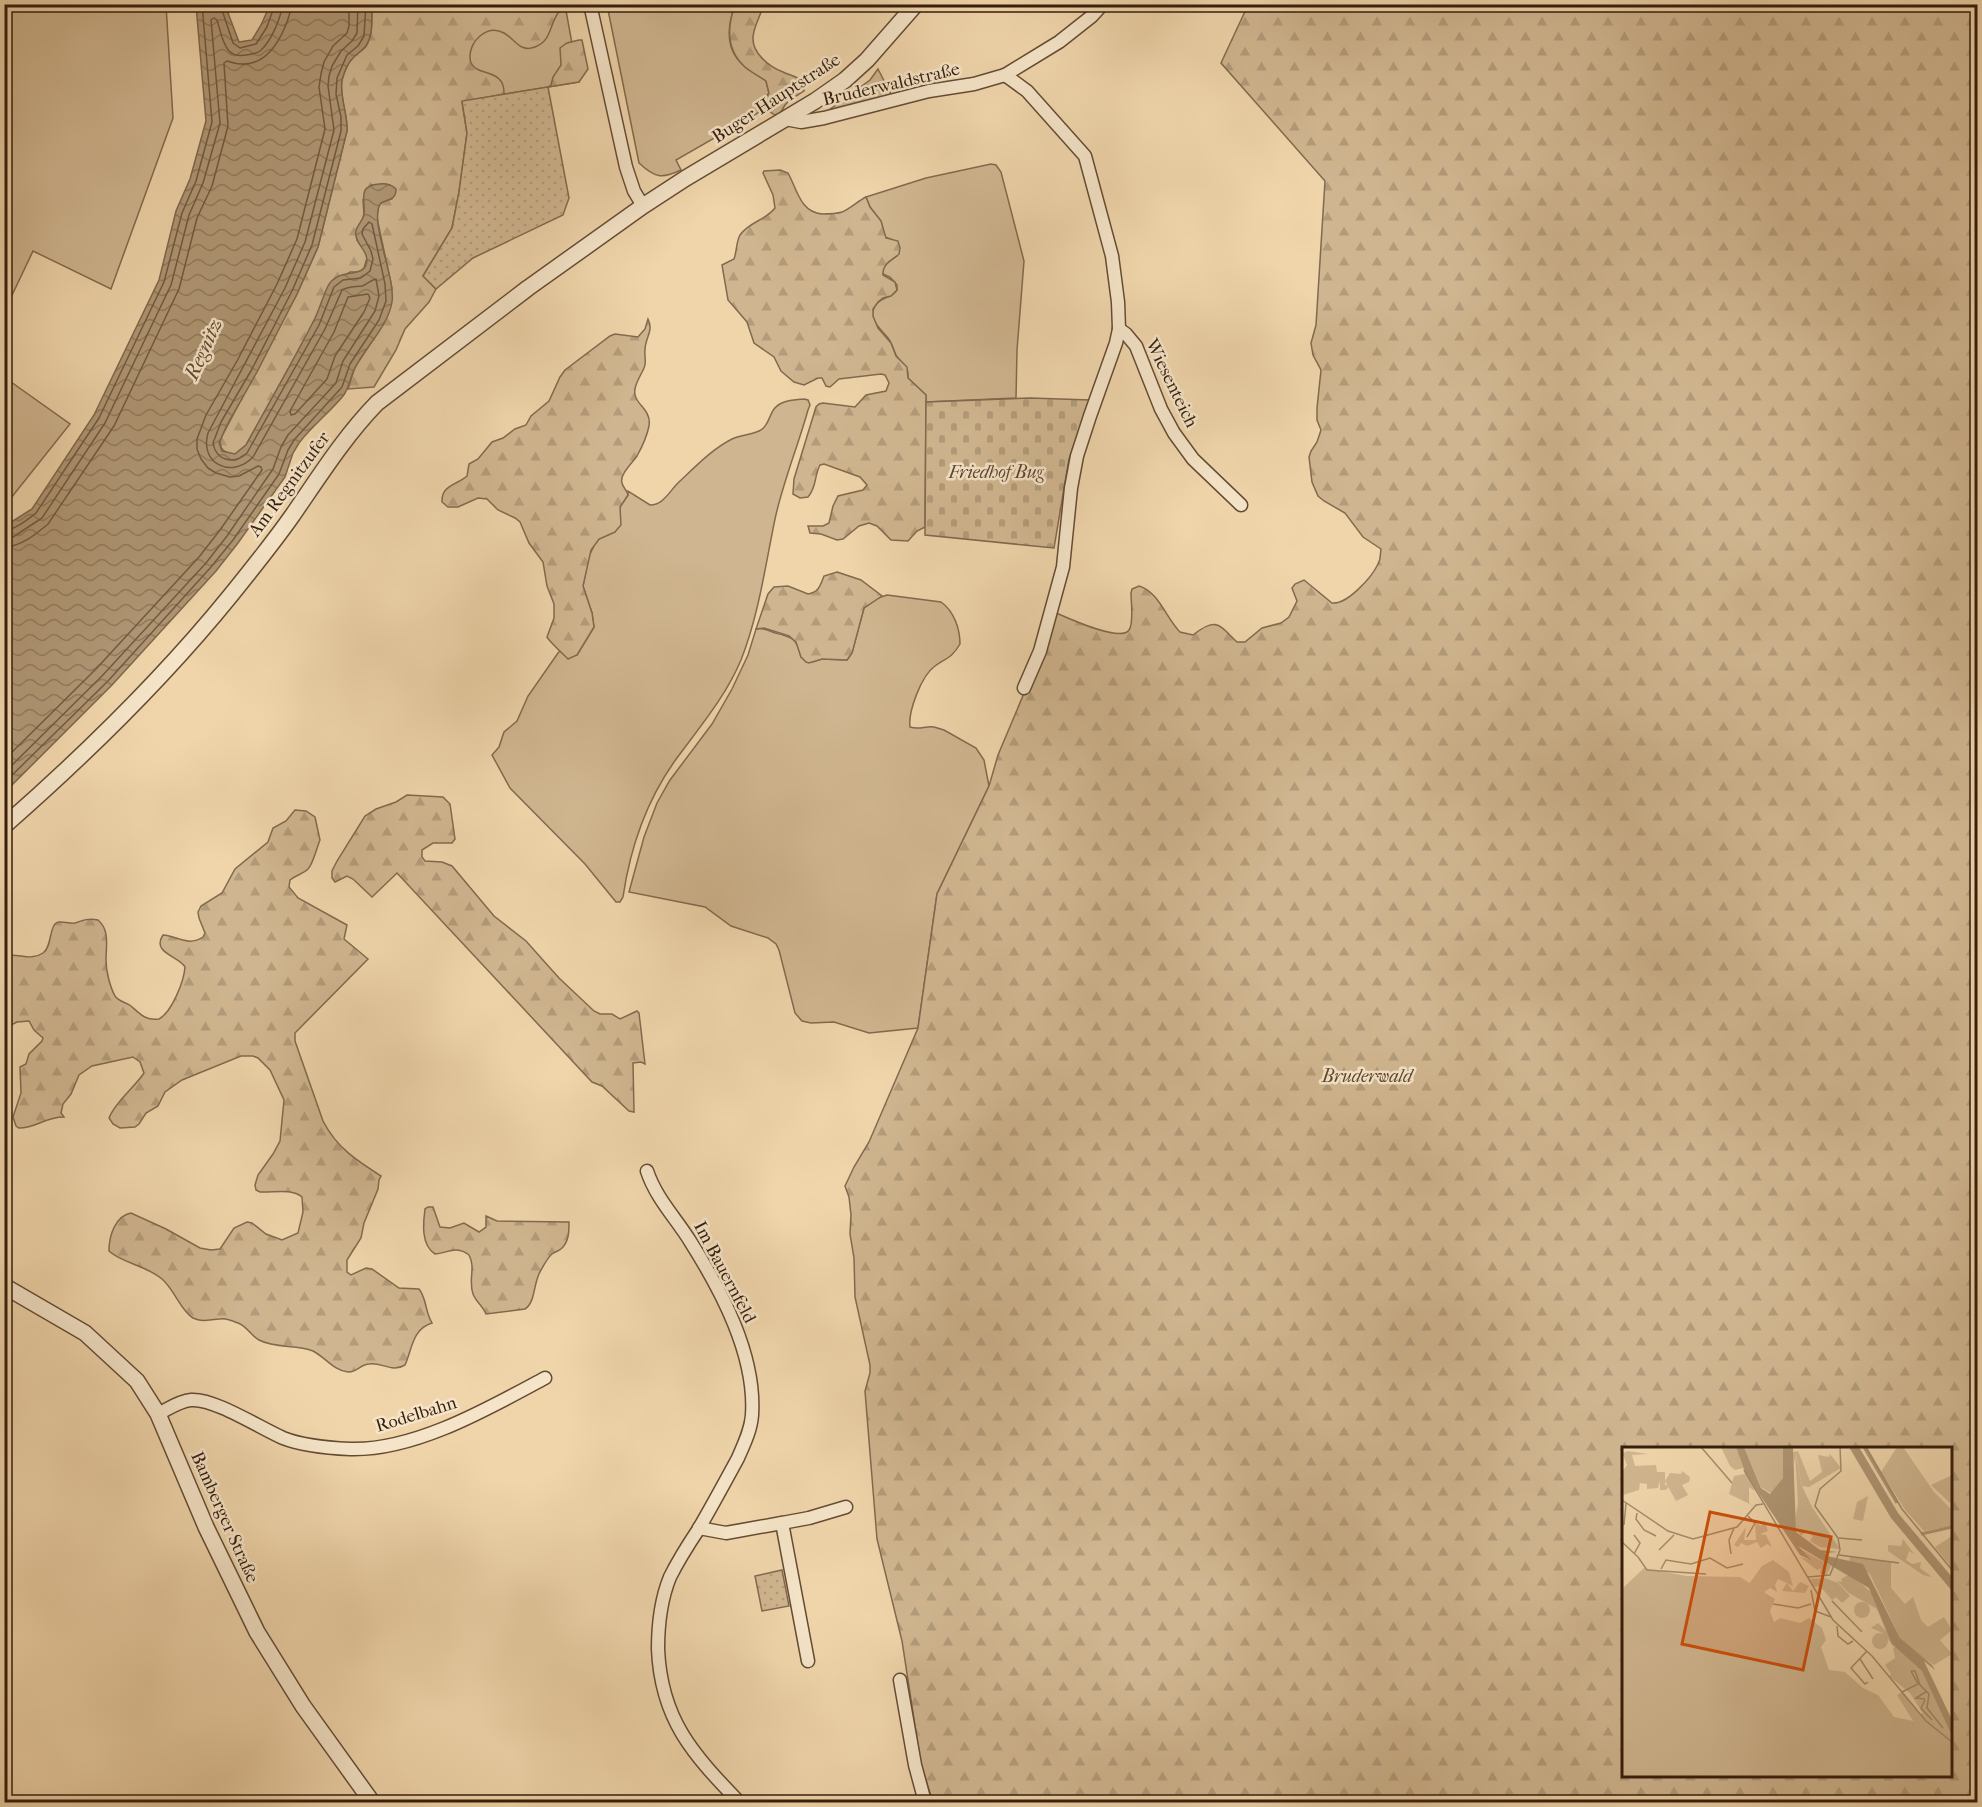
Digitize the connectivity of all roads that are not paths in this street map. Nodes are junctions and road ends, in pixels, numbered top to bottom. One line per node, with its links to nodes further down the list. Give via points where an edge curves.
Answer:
1 (590, 4): 6 (street, via 626,167)
2 (916, 4): 5 (street, Buger Hauptstraße, via 845,80)
3 (1102, 4): 4 (street, Bruderwaldstraße, via 1059,42)
4 (1005, 75): 5 (street, Bruderwaldstraße, via 825,118 801,122); 7 (street, via 1027,92 1085,156 1112,256)
5 (785, 119): 6 (street, Buger Hauptstraße)
6 (643, 206): 10 (street, Am Regnitzufer, via 377,403 359,421 286,525 176,661)
7 (1119, 329): 8 (street, Wiesenteich, via 1136,346 1174,433 1193,459); 9 (street, via 1077,456 1063,567 1040,651)
8 (1241, 505)
9 (1024, 688)
10 (4, 826)
11 (647, 1171): 17 (street, Im Bauernfeld, via 733,1320 751,1389 752,1417 747,1438)
12 (4, 1286): 14 (street, Bamberger Straße, via 85,1333 137,1381)
13 (545, 1378): 14 (street, Rodelbahn, via 444,1429 403,1441 352,1449 286,1439 201,1400 183,1401)
14 (158, 1414): 20 (street, Bamberger Straße, via 206,1527 257,1632)
15 (846, 1507): 16 (street)
16 (782, 1523): 17 (street, via 726,1533); 18 (street)
17 (699, 1528): 21 (street, Im Bauernfeld, via 670,1579 663,1604 658,1642 660,1678 670,1710 689,1746)
18 (808, 1661)
19 (900, 1680): 22 (street)
20 (372, 1803)
21 (739, 1803)
22 (925, 1803)

